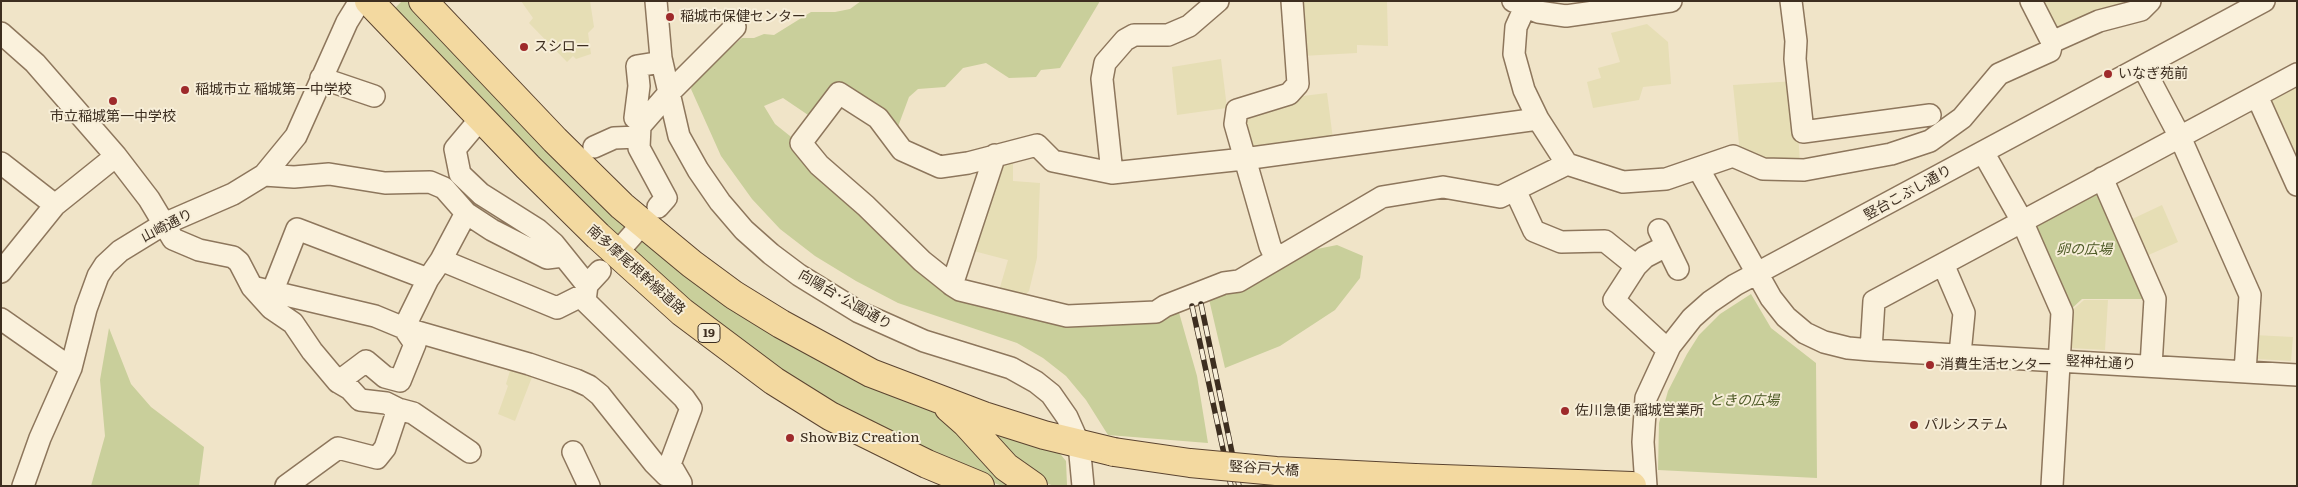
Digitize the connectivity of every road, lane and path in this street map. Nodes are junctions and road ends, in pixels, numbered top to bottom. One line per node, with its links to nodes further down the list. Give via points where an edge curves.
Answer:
1 (360, 1): 19 (street, 山崎通り)
2 (369, 1): 24 (main road, 南多摩尾根幹線道路 / 19)
3 (423, 1): 72 (main road, via 589,174 692,264 742,300 836,355)
4 (656, 1): 16 (street, 向陽台･公園通り)
5 (1218, 1): 36 (street, via 1189,26 1168,35 1134,35 1105,62 1102,79)
6 (1292, 1): 32 (street, via 1298,84 1289,94 1237,110 1235,124)
7 (1671, 1): 12 (street, via 1566,16 1538,12)
8 (1791, 1): 23 (street, via 1803,132)
9 (2032, 1): 15 (street)
10 (2150, 1): 15 (street, via 2141,10 2099,21)
11 (2264, 1): 17 (street, 竪台こぶし通り)
12 (1519, 4): 25 (street, via 1514,54 1524,90)
13 (735, 27): 20 (street)
14 (1, 33): 31 (street, via 35,64)
15 (2052, 42): 35 (street, via 2050,51 1998,74 1962,118 1930,140 1891,154 1804,170 1762,169 1732,156)
16 (662, 62): 20 (street, 向陽台･公園通り); 26 (street, via 637,66 639,86 635,118)
17 (2143, 67): 27 (street); 29 (street, 竪台こぶし通り)
18 (2297, 74): 22 (street)
19 (321, 78): 21 (street); 37 (street, 山崎通り, via 296,136)
20 (668, 94): 26 (street); 74 (street, 向陽台･公園通り, via 679,136 709,186 744,230 771,254 828,293 893,328 1024,374 1071,413)
21 (374, 96)
22 (2257, 96): 27 (street); 39 (street)
23 (1930, 114)
24 (481, 118): 48 (street, via 455,149 460,174 481,194 538,230); 83 (main road, 南多摩尾根幹線道路 / 19, via 623,260 682,312 743,359 803,400 859,432)
25 (1538, 119): 32 (street); 34 (street)
26 (641, 129): 28 (street); 42 (street, via 639,148 666,198)
27 (2180, 137): 38 (street); 68 (street, via 2250,295)
28 (594, 146)
29 (1983, 152): 44 (street); 55 (street, 竪台こぶし通り)
30 (995, 155): 36 (street, via 1037,146 1054,161); 58 (street); 58 (street, via 940,167 902,150 878,118 838,93 802,143 819,165)
31 (116, 156): 41 (street); 45 (street)
32 (1244, 158): 36 (street); 49 (street)
33 (1, 163): 41 (street)
34 (1566, 164): 35 (street, via 1623,182 1666,179); 40 (street)
35 (1698, 168): 55 (street, 竪神社通り)
36 (1112, 173)
37 (264, 175): 43 (street, via 329,174 385,183 430,182 444,188); 45 (street, 山崎通り, via 233,194)
38 (2102, 178): 44 (street); 66 (street, via 2155,299)
39 (2297, 185)
40 (1515, 190): 49 (street, via 1500,197 1442,187 1382,197); 52 (street, via 1534,231 1560,242 1605,241)
41 (55, 204): 54 (street)
42 (658, 206)
43 (466, 213): 48 (street, via 546,258); 50 (street)
44 (2022, 222): 51 (street); 65 (street, via 2062,312)
45 (164, 224): 59 (street, via 173,239 181,244 233,257); 67 (street, 山崎通り, via 120,251 105,265 86,309)
46 (637, 230): 47 (street)
47 (622, 247)
48 (563, 256): 57 (street)
49 (1276, 259): 58 (street, via 1239,281 1224,283 1156,312 1068,316 960,290)
50 (441, 260): 56 (street); 57 (street, via 557,308)
51 (1943, 264): 63 (street, via 1874,301); 64 (street, via 1964,313)
52 (1636, 266): 53 (street, via 1663,238); 62 (street, via 1614,300)
53 (1678, 269)
54 (1, 272)
55 (1759, 274): 62 (street, 竪台こぶし通り, via 1724,292 1701,310 1681,330); 63 (street, 竪神社通り, via 1771,298 1805,333 1832,344)
56 (428, 279): 59 (street, via 297,229); 61 (street)
57 (590, 283): 77 (street, via 585,301 691,408 670,464)
58 (952, 285)
59 (262, 288): 61 (street, via 375,316); 70 (street, via 271,308 293,323)
60 (1, 319): 67 (street)
61 (404, 328): 70 (street, via 415,344 400,381 385,377 366,361); 77 (street, via 529,364 589,386 600,395 654,463 666,475)
62 (1668, 350): 71 (street, 竪台こぶし通り)
63 (1870, 350): 64 (street, 竪神社通り)
64 (1960, 354): 65 (street, 竪神社通り)
65 (2059, 361): 66 (street, 竪神社通り); 88 (street)
66 (2151, 366): 68 (street, 竪神社通り)
67 (71, 368): 80 (street, 山崎通り)
68 (2245, 372): 69 (street, 竪神社通り)
69 (2297, 375)
70 (338, 382): 73 (street, via 360,400 386,403)
71 (1646, 398): 79 (street); 87 (street, 竪台こぶし通り, via 1643,442)
72 (935, 399): 74 (main road, 竪谷戸大橋, via 1044,435); 84 (main road, via 966,423 1006,467)
73 (398, 409): 75 (street, via 413,413); 81 (street, via 385,448 377,458 338,448)
74 (1097, 448): 78 (main road, 竪谷戸大橋, bridge, via 1190,463); 85 (street); 86 (street)
75 (470, 452)
76 (573, 452): 82 (street)
77 (679, 481)
78 (1459, 483): 79 (main road)
79 (1623, 485)
80 (23, 486)
81 (286, 486)
82 (589, 486)
83 (980, 486)
84 (1033, 486)
85 (1083, 486)
86 (1094, 486)
87 (1646, 486)
88 (2052, 486)

